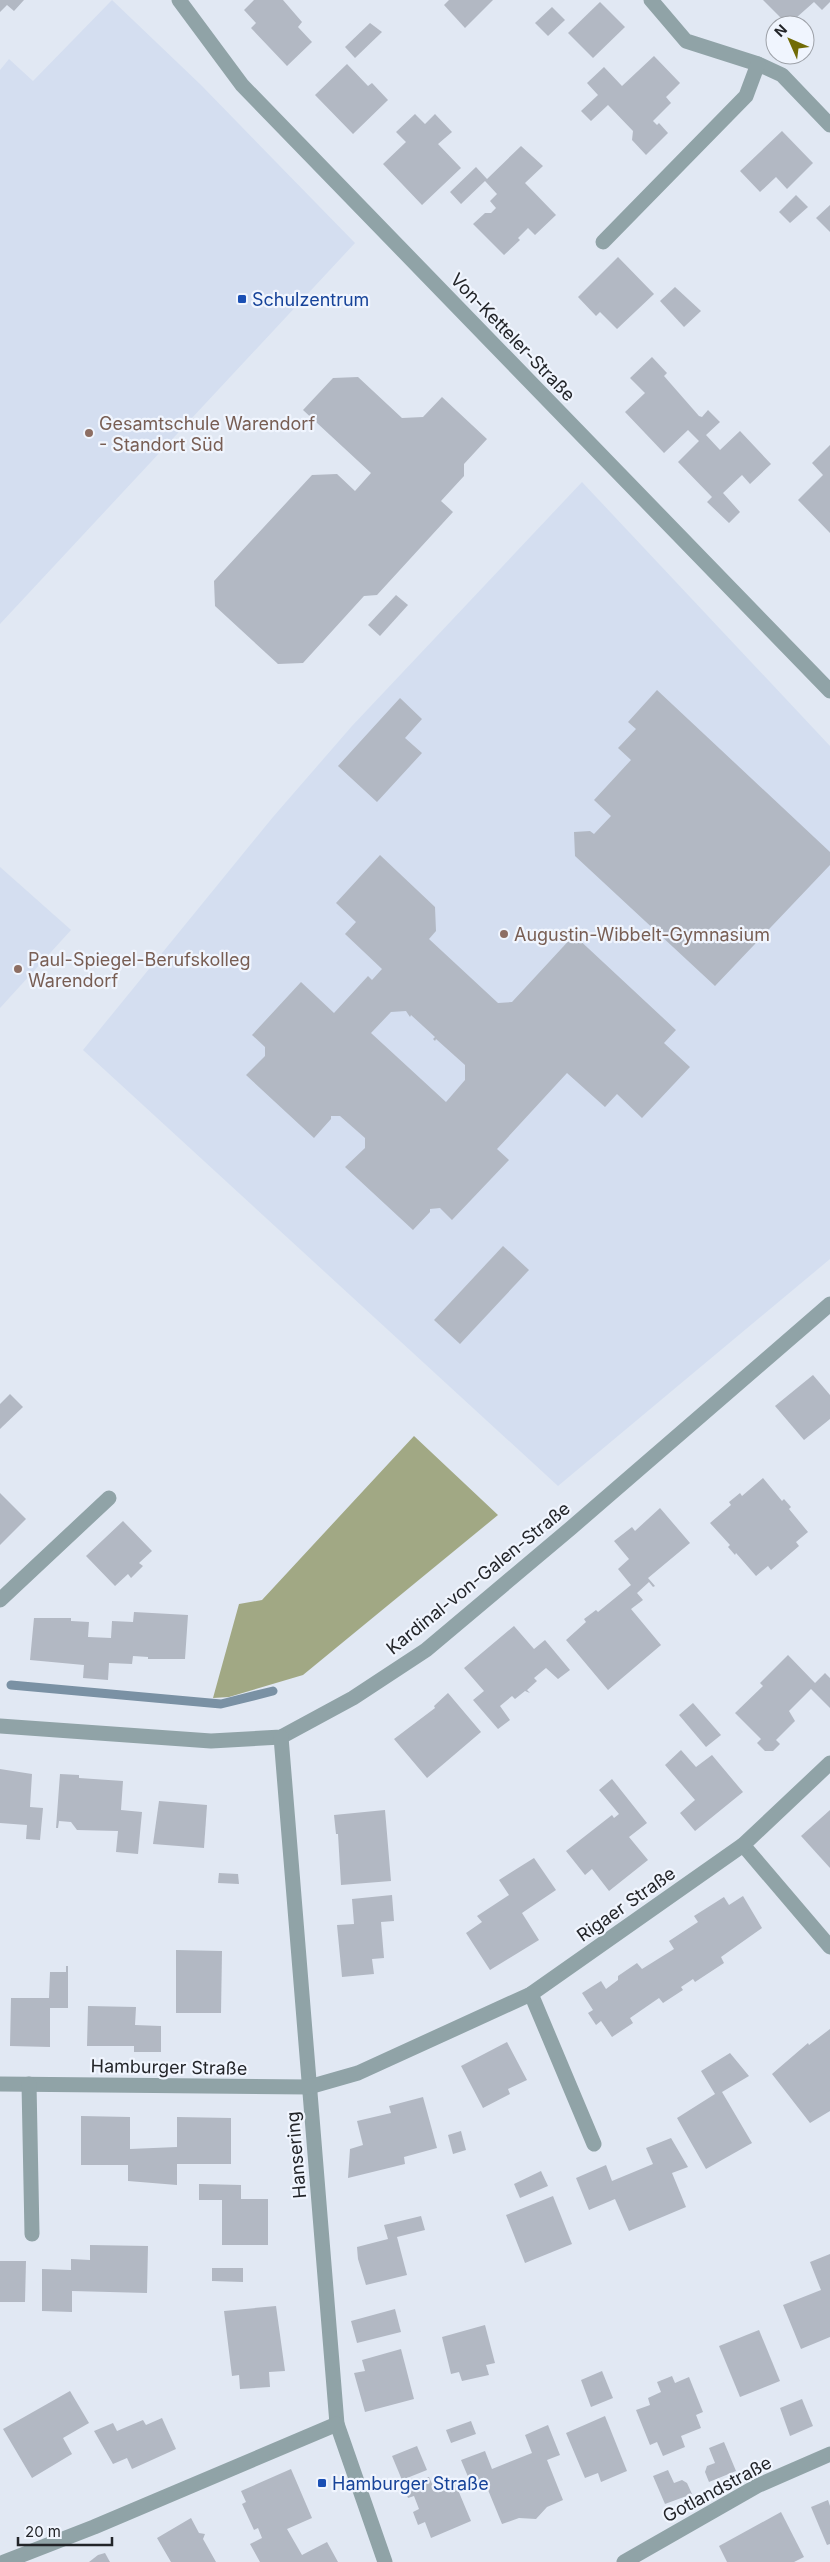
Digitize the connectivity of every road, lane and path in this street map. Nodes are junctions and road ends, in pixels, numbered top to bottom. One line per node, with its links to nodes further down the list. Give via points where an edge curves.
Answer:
1 (179, 0): 6 (street, Von-Ketteler-Straße, via 242,85)
2 (651, 0): 3 (street, via 686,41)
3 (758, 64): 4 (street, via 782,75); 5 (street, via 746,96)
4 (830, 125)
5 (603, 242)
6 (830, 692)
7 (830, 1304): 11 (street, Kardinal-von-Galen-Straße, via 426,1650 353,1698)
8 (109, 1498): 9 (street)
9 (0, 1600)
10 (0, 1726): 11 (street, Kardinal-von-Galen-Straße, via 211,1741)
11 (281, 1737): 18 (street, Hansering)
12 (830, 1763): 13 (street, Rigaer Straße)
13 (743, 1845): 14 (street); 15 (street, Rigaer Straße)
14 (830, 1947)
15 (531, 1994): 18 (street, Rigaer Straße, via 358,2073); 19 (street)
16 (0, 2084): 17 (street, Hamburger Straße)
17 (29, 2084): 18 (street, Hamburger Straße); 20 (street)
18 (309, 2087): 21 (street, Hansering)
19 (594, 2144)
20 (32, 2234)
21 (337, 2424): 23 (street); 24 (street, Hansering)
22 (830, 2454): 25 (street, Gotlandstraße, via 757,2486)
23 (4, 2562)
24 (384, 2562)
25 (624, 2562)

